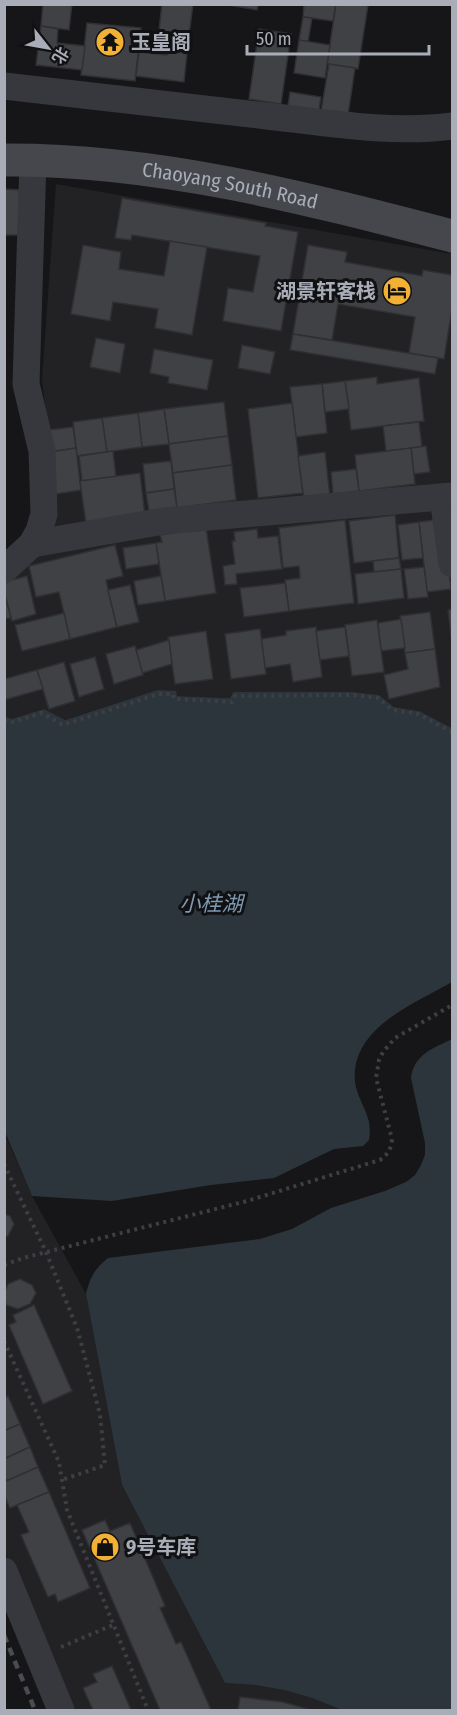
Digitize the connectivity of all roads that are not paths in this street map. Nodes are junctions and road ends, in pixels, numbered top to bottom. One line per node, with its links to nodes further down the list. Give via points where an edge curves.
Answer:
1 (4, 86): 2 (street, via 336,124 401,129)
2 (453, 126)
3 (19, 160): 4 (main road, Chaoyang South Road, via 47,159 188,176 313,200); 6 (street, via 26,384 42,451 44,514)
4 (453, 236)
5 (448, 496): 6 (street, via 164,521); 7 (street)
6 (32, 544): 8 (street)
7 (453, 564)
8 (4, 570)
9 (4, 1571): 10 (street)
10 (61, 1710)

